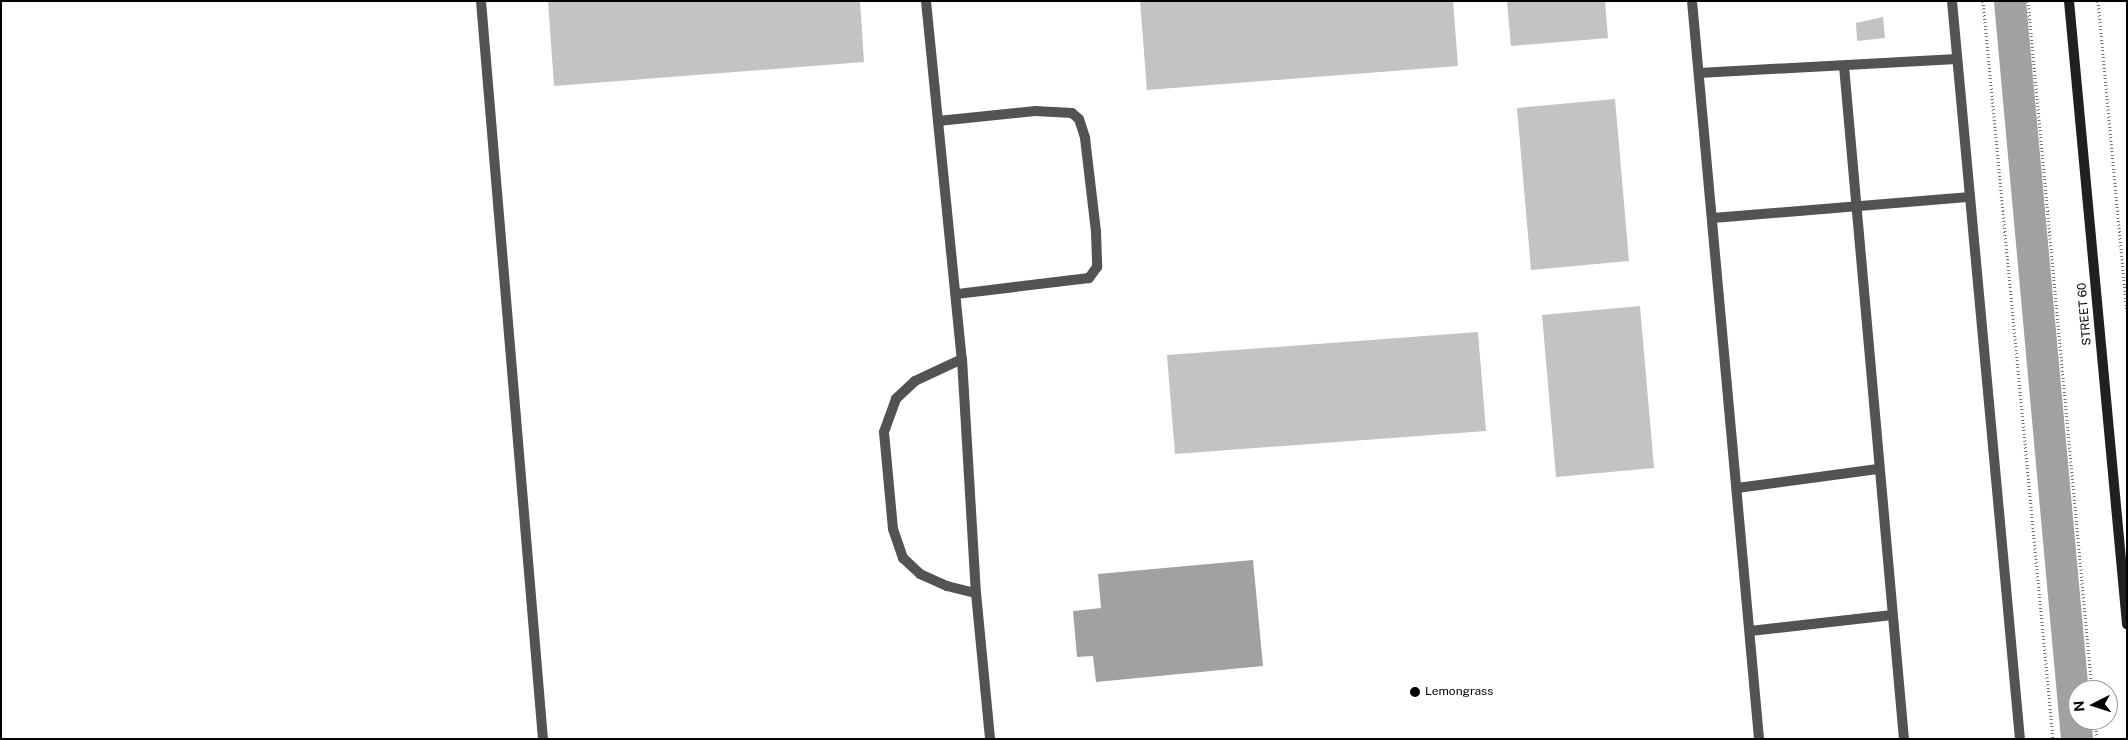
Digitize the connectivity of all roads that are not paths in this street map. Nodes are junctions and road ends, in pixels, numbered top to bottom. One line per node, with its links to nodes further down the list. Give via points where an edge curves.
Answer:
1 (481, 1): 21 (street)
2 (926, 1): 9 (street)
3 (1692, 1): 8 (street)
4 (1952, 1): 6 (street)
5 (2069, 1): 19 (main road, STREET 60)
6 (1957, 59): 7 (street); 10 (street)
7 (1844, 66): 8 (street); 11 (street)
8 (1699, 73): 12 (street)
9 (938, 121): 13 (street); 13 (street, via 1035,111 1072,113 1079,119 1085,138 1096,232 1097,266 1089,278)
10 (1970, 197): 11 (street); 25 (street)
11 (1854, 206): 12 (street); 15 (street)
12 (1713, 218): 16 (street)
13 (956, 294): 14 (street)
14 (962, 359): 17 (street); 17 (street, via 916,381 896,399 884,432 893,529 903,558 920,574 947,586)
15 (1878, 469): 16 (street); 18 (street)
16 (1737, 488): 20 (street)
17 (976, 593): 22 (street)
18 (1892, 615): 20 (street); 24 (street)
19 (2127, 624)
20 (1750, 631): 23 (street)
21 (543, 739)
22 (990, 739)
23 (1759, 739)
24 (1904, 739)
25 (2020, 739)

